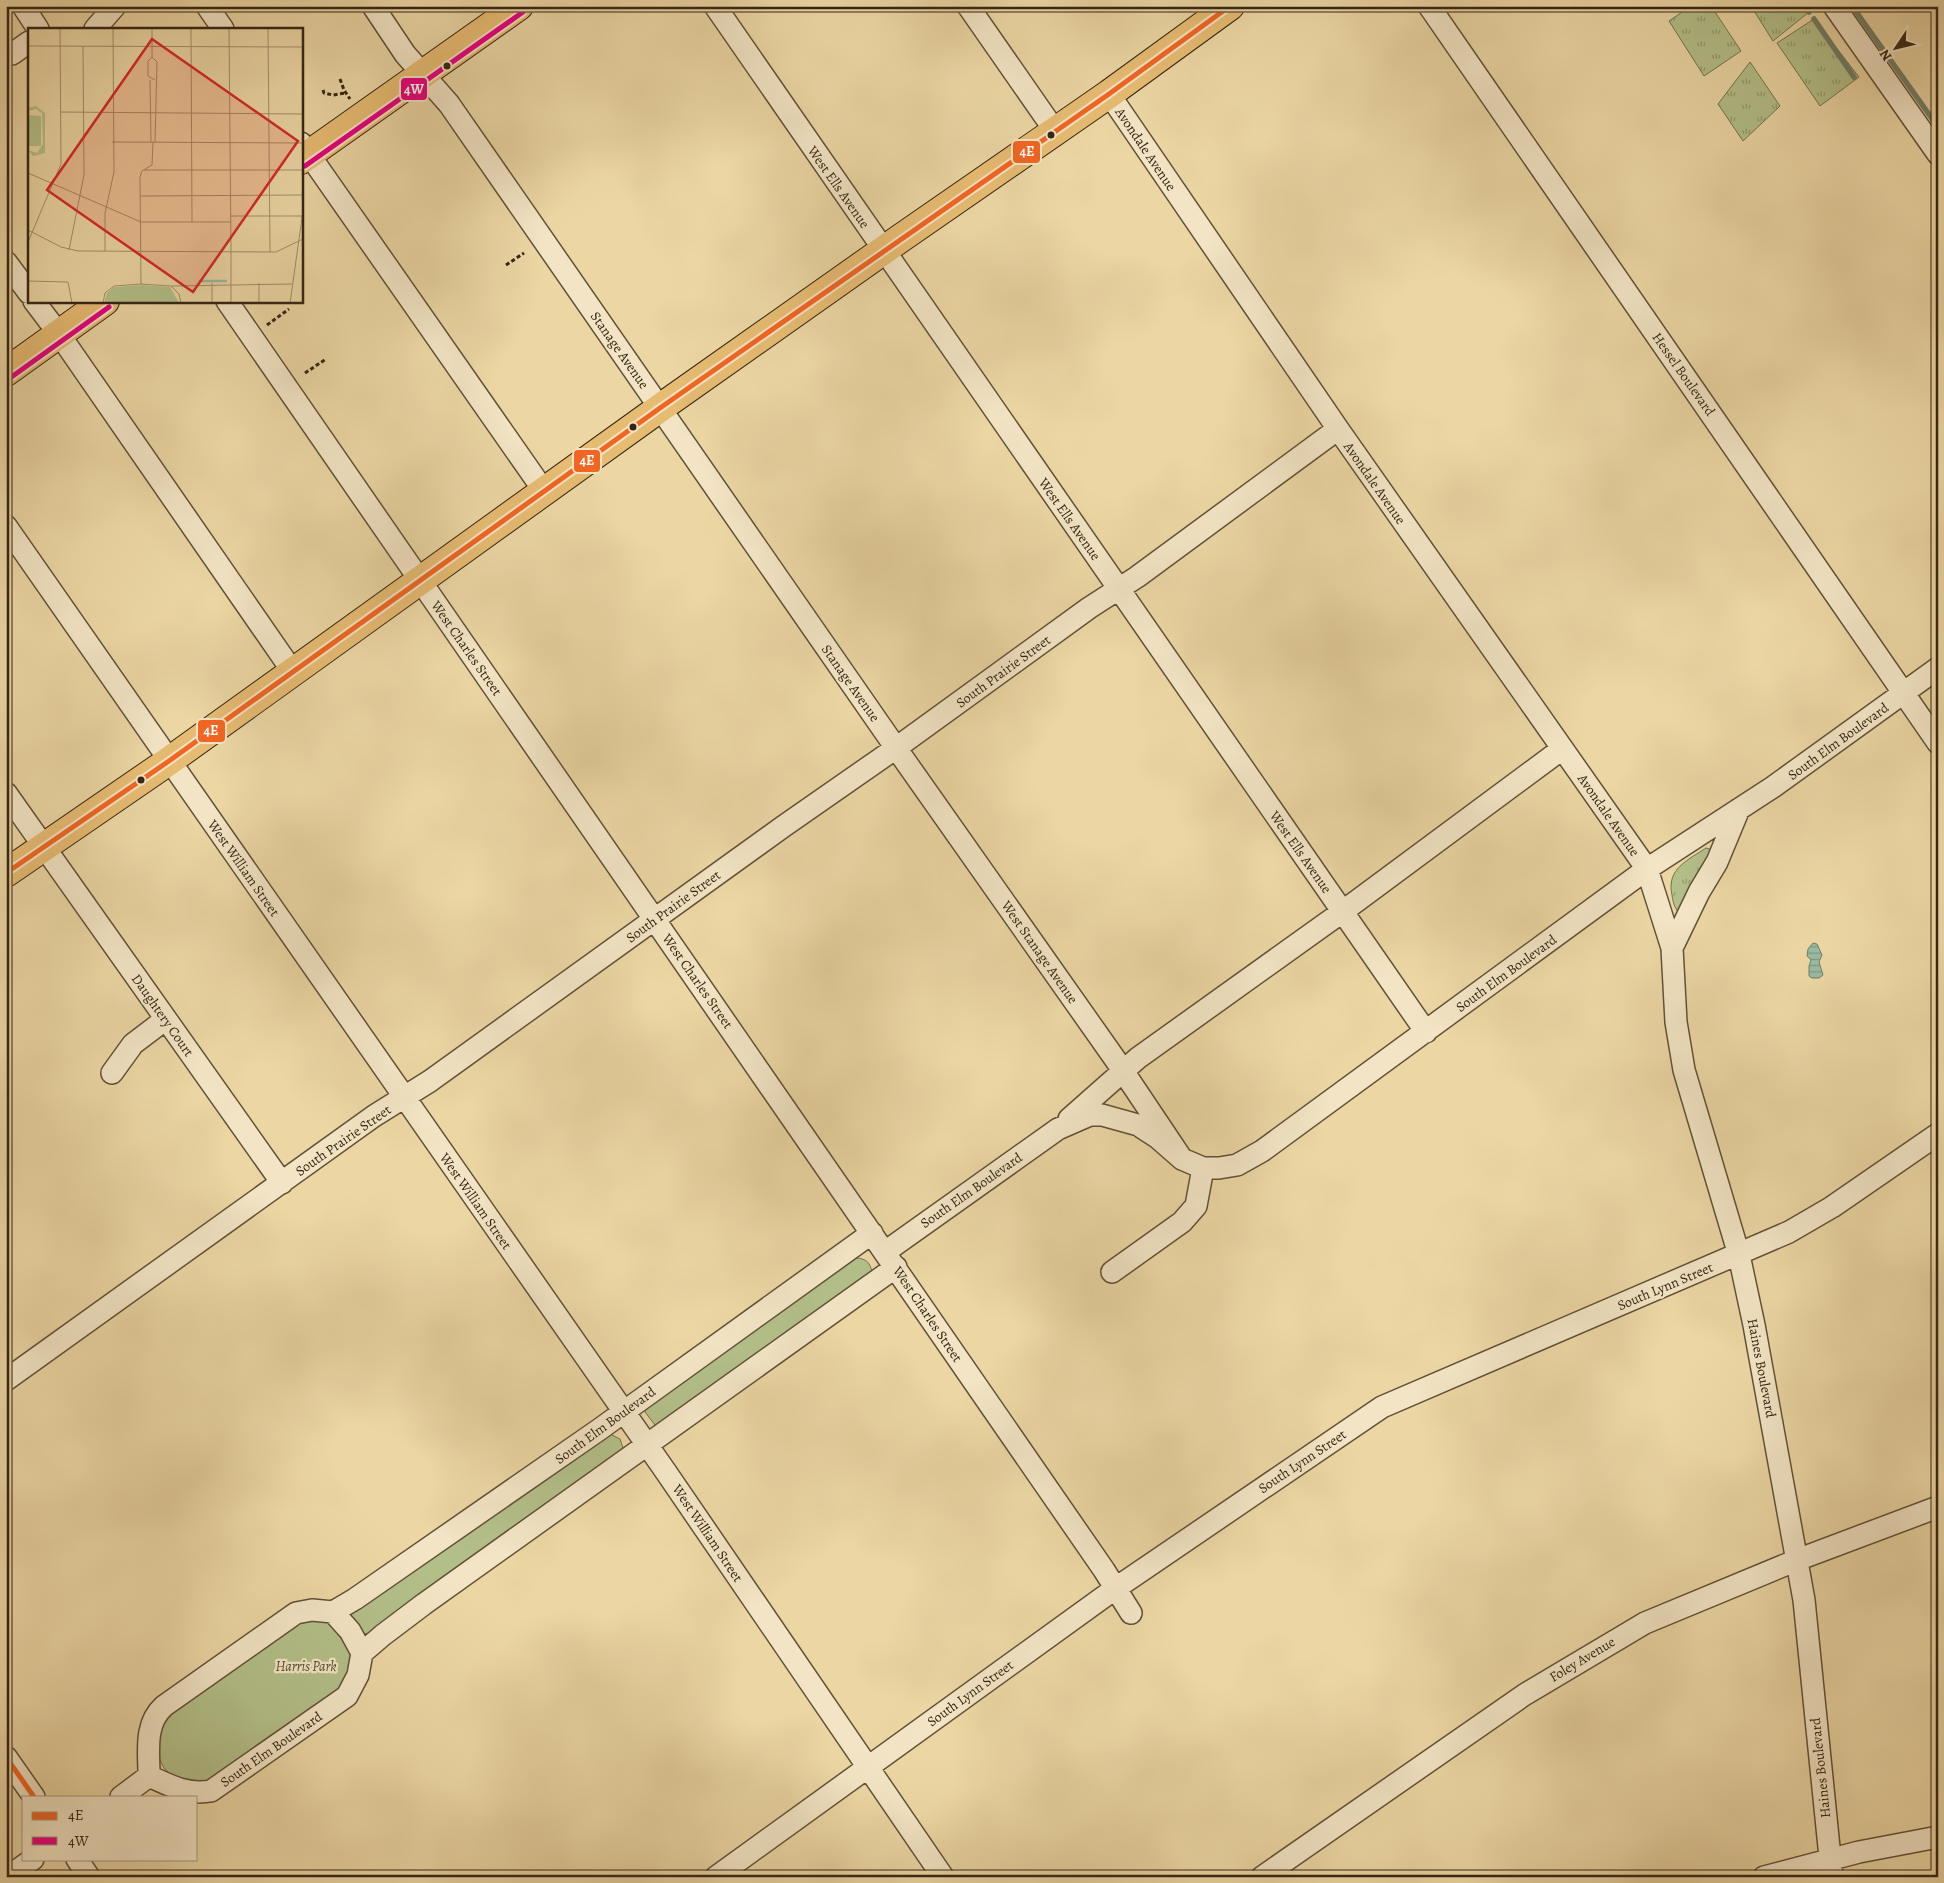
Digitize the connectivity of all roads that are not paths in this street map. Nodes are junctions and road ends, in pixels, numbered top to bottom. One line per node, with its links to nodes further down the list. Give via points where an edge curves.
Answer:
1 (13, 6): 12 (street)
2 (22, 6): 13 (street)
3 (115, 6): 14 (street)
4 (207, 6): 15 (street)
5 (373, 6): 16 (street, Stanage Avenue, via 405,54)
6 (519, 6): 16 (main road)
7 (715, 6): 21 (street, West Ells Avenue)
8 (968, 6): 18 (street)
9 (1230, 6): 17 (main road)
10 (1429, 6): 37 (street, Hessel Boulevard)
11 (1834, 6): 20 (street)
12 (6, 11)
13 (37, 28)
14 (96, 28)
15 (221, 28)
16 (423, 73): 19 (main road); 29 (street, Stanage Avenue, via 449,104)
17 (1109, 94): 18 (main road); 30 (street, Avondale Avenue)
18 (1054, 131): 21 (main road)
19 (304, 152): 31 (street)
20 (1938, 154)
21 (883, 250): 29 (main road); 34 (street, West Ells Avenue)
22 (6, 262): 23 (street)
23 (28, 292)
24 (35, 302): 27 (street)
25 (103, 302): 27 (main road)
26 (228, 302): 33 (street, West Charles Street)
27 (59, 334): 28 (main road); 36 (street)
28 (6, 372)
29 (660, 408): 31 (main road); 39 (street, Stanage Avenue)
30 (1338, 430): 34 (street, South Prairie Street); 40 (street, Avondale Avenue)
31 (544, 491): 33 (main road)
32 (6, 526): 41 (street, West William Street)
33 (420, 581): 36 (main road); 48 (street, West Charles Street)
34 (1118, 589): 39 (street, South Prairie Street); 47 (street, West Ells Avenue)
35 (1938, 668): 37 (street, South Elm Boulevard)
36 (293, 672): 41 (main road)
37 (1904, 693): 38 (street, Hessel Boulevard); 43 (street, South Elm Boulevard)
38 (1938, 743)
39 (896, 748): 48 (street, South Prairie Street); 52 (street, West Stanage Avenue)
40 (1562, 749): 45 (street, Avondale Avenue); 47 (street, South Elm Boulevard)
41 (169, 761): 44 (main road); 54 (street, West William Street)
42 (6, 793): 44 (street, Daughtery Court)
43 (1739, 809): 45 (street, South Elm Boulevard); 49 (street, via 1717,862)
44 (44, 847): 46 (main road); 50 (street, Daughtery Court)
45 (1647, 869): 49 (street, Haines Boulevard); 51 (street, South Elm Boulevard)
46 (6, 873)
47 (1342, 912): 51 (street, West Ells Avenue); 52 (street, South Elm Boulevard)
48 (655, 919): 54 (street, South Prairie Street); 60 (street, West Charles Street)
49 (1672, 948): 61 (street, Haines Boulevard, via 1676,1022 1684,1070)
50 (166, 1019): 53 (street, via 133,1044); 59 (street, Daughtery Court)
51 (1426, 1032): 58 (street, South Elm Boulevard, via 1262,1151 1236,1165)
52 (1123, 1072): 55 (street, South Elm Boulevard); 57 (street, West Stanage Avenue)
53 (112, 1073)
54 (404, 1098): 59 (street, South Prairie Street); 65 (street, West William Street)
55 (1058, 1129): 57 (street, South Elm Boulevard, via 1090,1115 1102,1115 1138,1125); 62 (street, South Elm Boulevard)
56 (1938, 1134): 61 (street, South Lynn Street, via 1832,1207)
57 (1182, 1159): 58 (street, South Elm Boulevard)
58 (1203, 1168): 63 (street, via 1196,1206 1182,1222)
59 (282, 1183): 64 (street, South Prairie Street)
60 (872, 1233): 62 (street, West Charles Street); 65 (street, South Elm Boulevard)
61 (1739, 1255): 68 (street, Haines Boulevard); 69 (street, South Lynn Street, via 1382,1407)
62 (891, 1260): 66 (street, South Elm Boulevard); 69 (street, West Charles Street)
63 (1112, 1272)
64 (6, 1380)
65 (624, 1412): 66 (street, West William Street); 70 (street, South Elm Boulevard)
66 (647, 1444): 72 (street, South Elm Boulevard, via 424,1604); 74 (street, West William Street)
67 (1938, 1507): 68 (street, Foley Avenue)
68 (1797, 1560): 81 (street, Haines Boulevard, via 1804,1600); 86 (street, Foley Avenue, via 1645,1623 1586,1656 1524,1695)
69 (1116, 1588): 71 (street, West Charles Street); 74 (street, South Lynn Street)
70 (333, 1612): 72 (street, via 350,1631); 75 (street, via 312,1610 296,1613 164,1706 150,1727)
71 (1131, 1613)
72 (362, 1654): 75 (street, South Elm Boulevard, via 358,1675 347,1696 222,1785 196,1793)
73 (6, 1757): 76 (street)
74 (868, 1767): 84 (street, South Lynn Street); 85 (street, West William Street)
75 (149, 1776): 77 (street)
76 (33, 1796)
77 (122, 1796)
78 (1938, 1837): 81 (street)
79 (32, 1860): 82 (street)
80 (78, 1860): 83 (street)
81 (1831, 1868): 87 (street)
82 (8, 1877)
83 (89, 1877)
84 (716, 1877)
85 (943, 1877)
86 (1262, 1877)
87 (1764, 1877)

